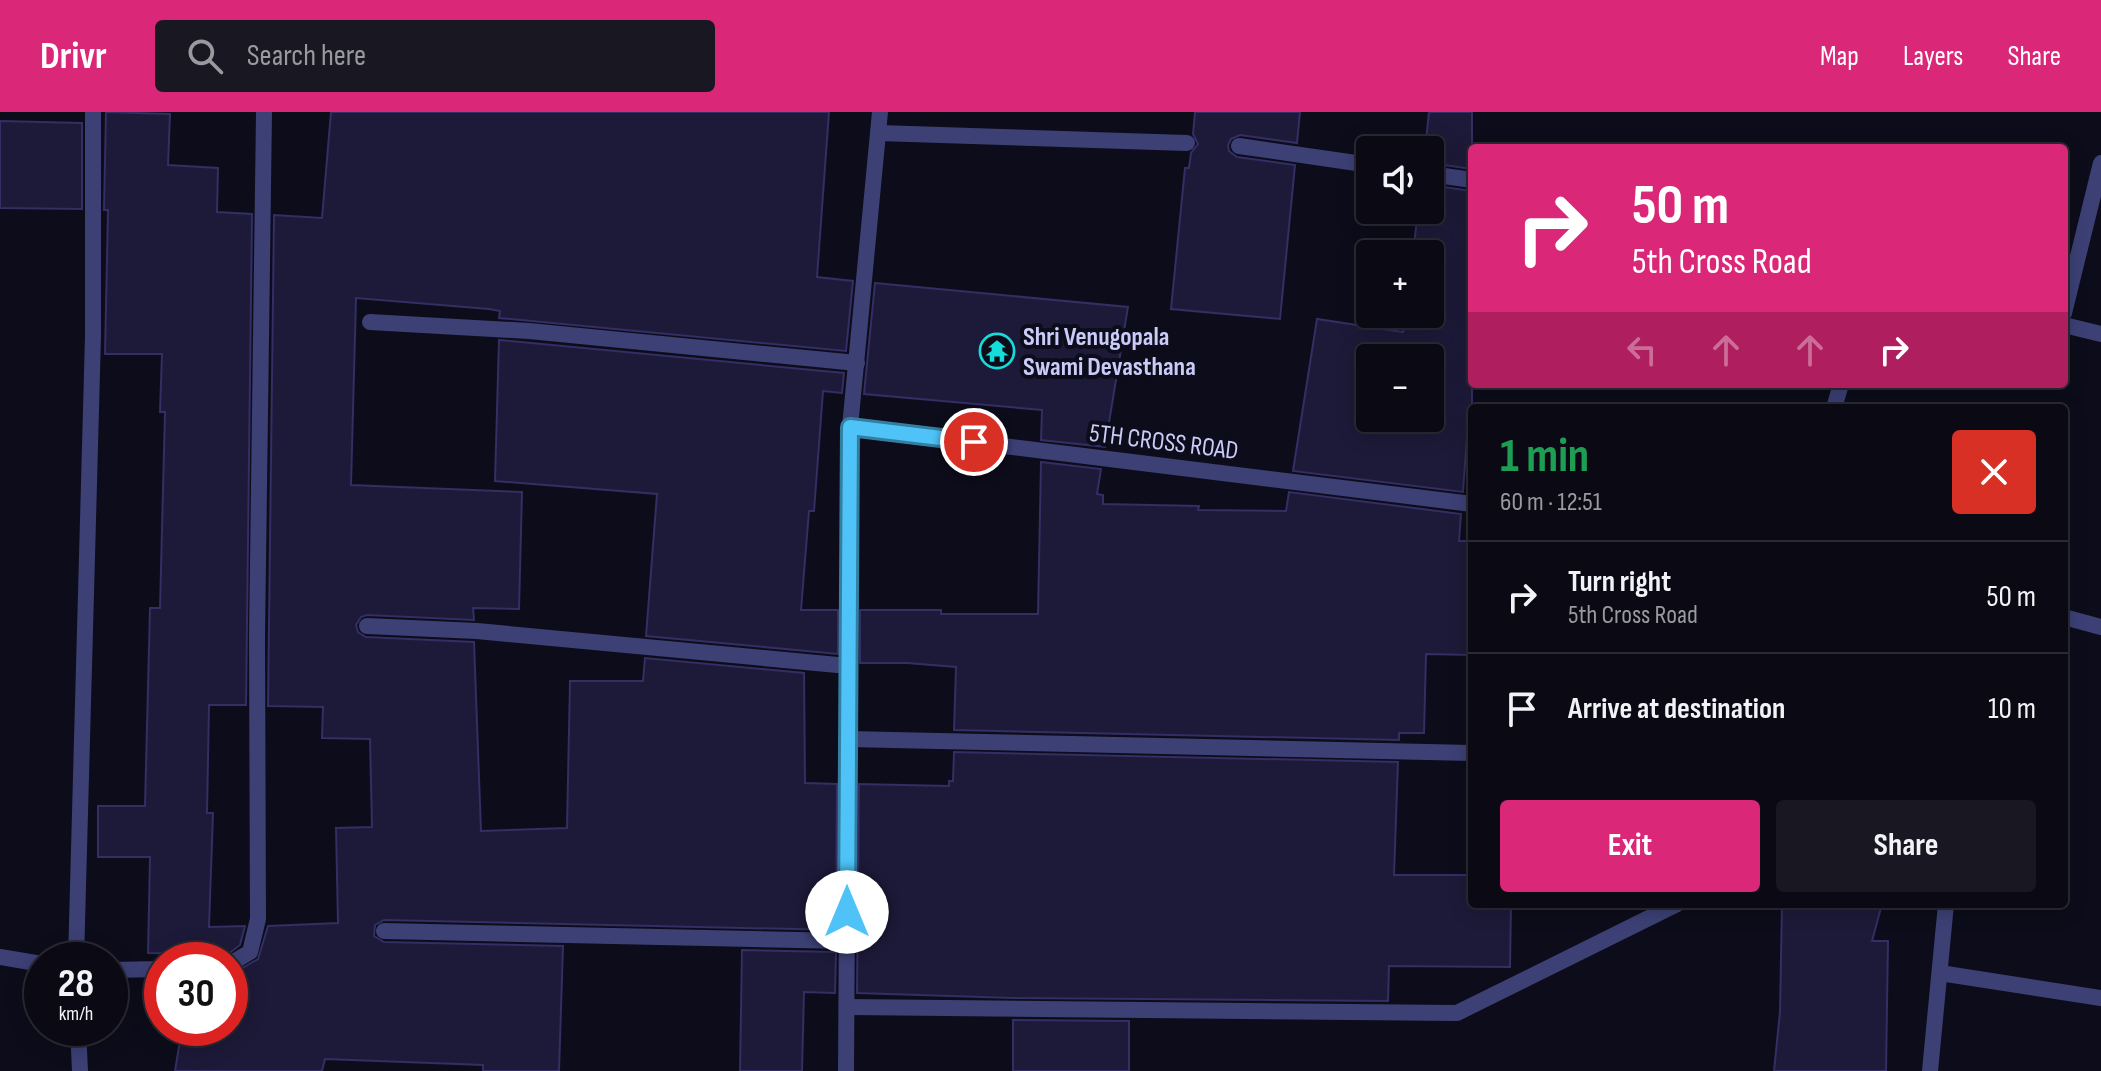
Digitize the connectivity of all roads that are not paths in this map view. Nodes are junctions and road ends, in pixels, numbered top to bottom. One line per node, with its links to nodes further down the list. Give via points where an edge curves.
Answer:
1 (93, 112): 28 (street, via 93,336)
2 (264, 112): 29 (street, via 258,919)
3 (880, 112): 4 (street)
4 (879, 133): 5 (street); 15 (street)
5 (1187, 143)
6 (1239, 146): 7 (street)
7 (1356, 163)
8 (2101, 163): 11 (street)
9 (1444, 176): 10 (street)
10 (1468, 179)
11 (2068, 297)
12 (370, 322): 15 (street, via 529,331)
13 (2068, 326): 14 (street)
14 (2101, 334)
15 (857, 363): 16 (street)
16 (850, 427): 17 (street, 5TH CROSS ROAD); 21 (street)
17 (1468, 504)
18 (2068, 618): 20 (street)
19 (367, 626): 21 (street, via 477,631)
20 (2101, 627)
21 (848, 666): 22 (street)
22 (848, 739): 23 (street); 27 (street)
23 (1468, 753)
24 (1669, 908): 34 (street, via 1457,1013)
25 (1946, 908): 32 (street)
26 (384, 931): 27 (street)
27 (847, 941): 34 (street)
28 (76, 942)
29 (248, 953)
30 (0, 957): 31 (street)
31 (24, 961)
32 (1940, 973): 33 (street); 38 (street)
33 (2101, 998)
34 (847, 1007): 37 (street)
35 (79, 1046): 36 (street)
36 (80, 1071)
37 (846, 1071)
38 (1930, 1071)

